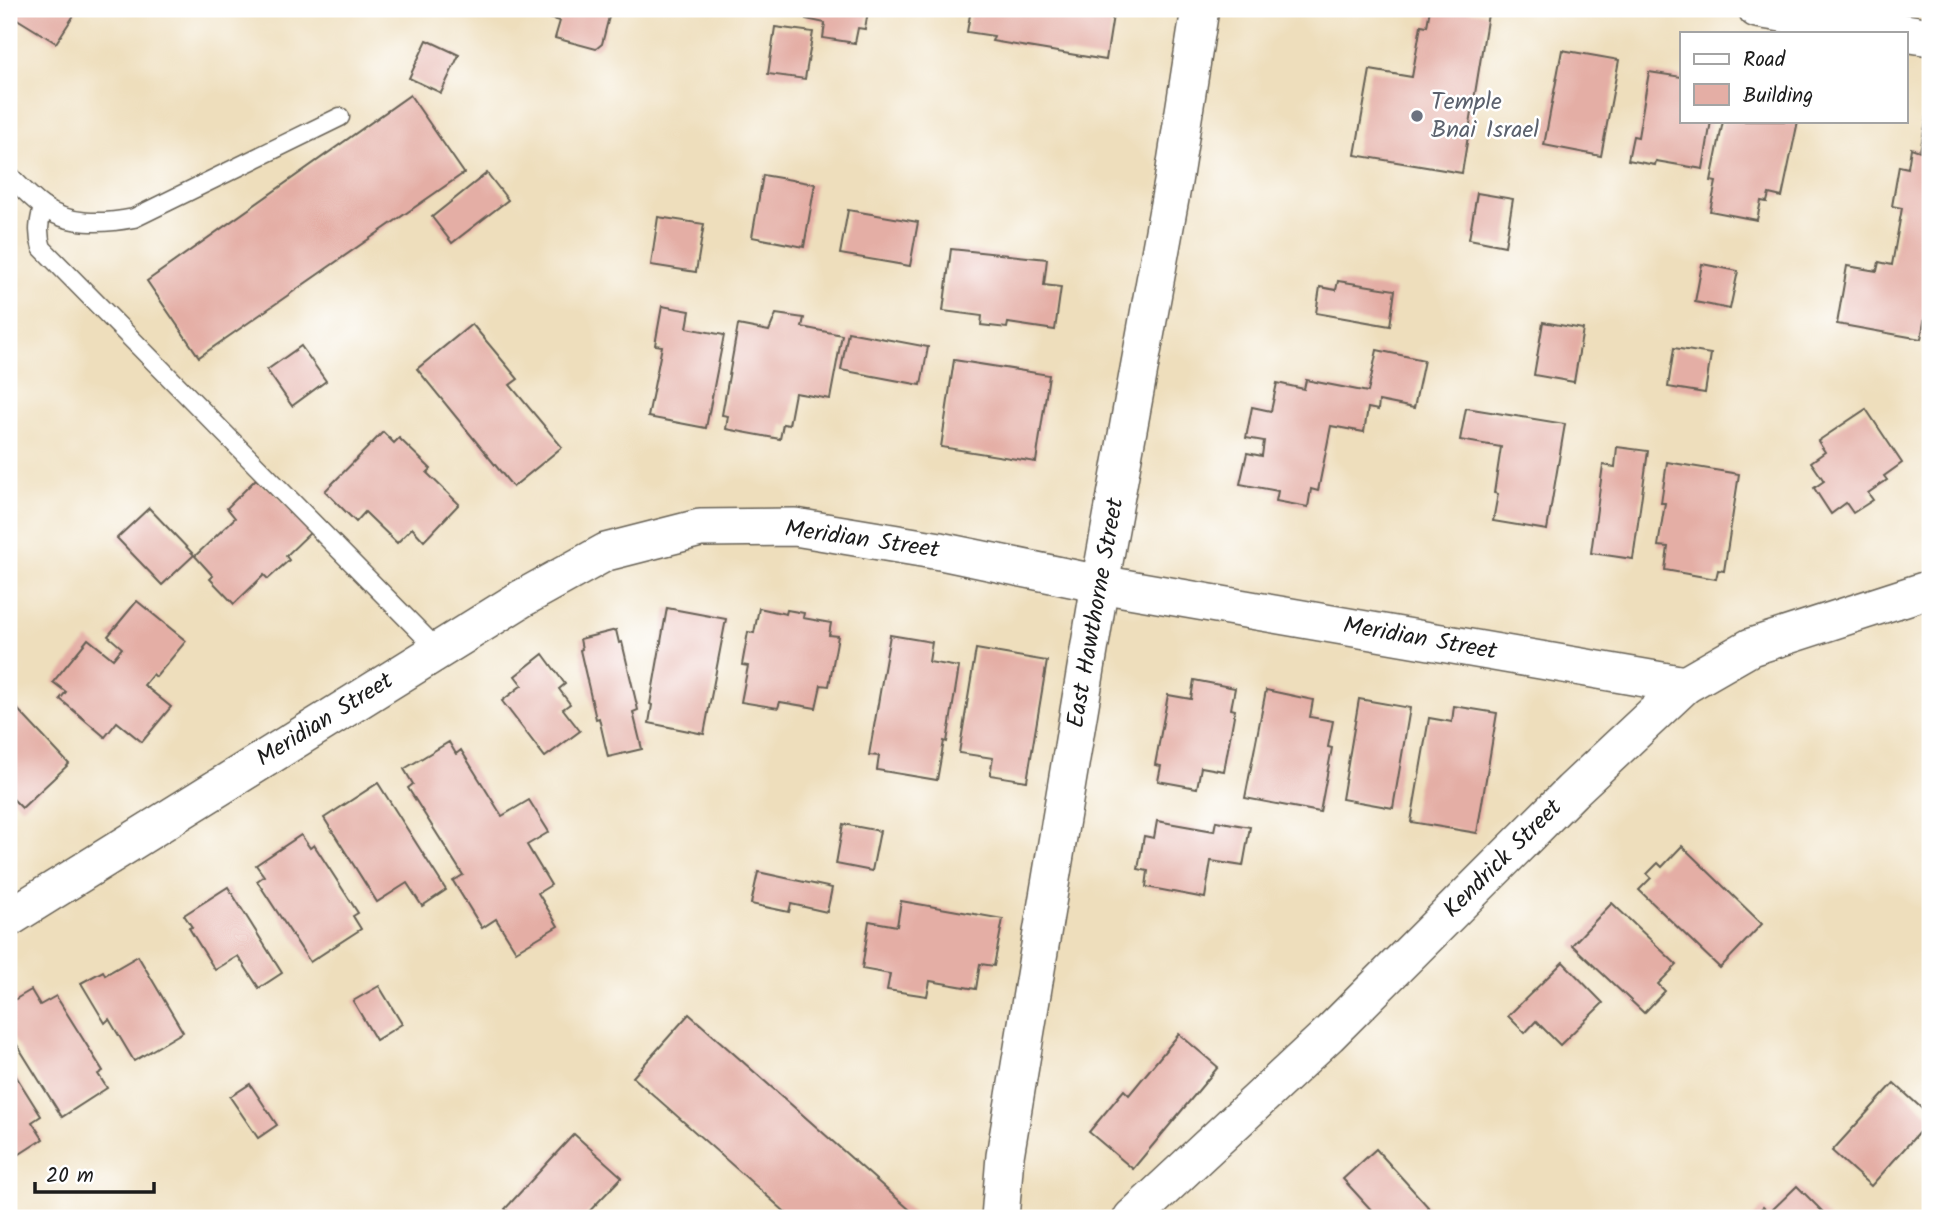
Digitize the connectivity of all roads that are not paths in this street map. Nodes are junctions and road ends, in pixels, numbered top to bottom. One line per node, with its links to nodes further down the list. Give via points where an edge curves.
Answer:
1 (1200, 9): 9 (street, East Hawthorne Street)
2 (1757, 9): 3 (street)
3 (1899, 32)
4 (1908, 33): 5 (street)
5 (1930, 37)
6 (340, 117): 8 (lane, via 134,218 93,223)
7 (9, 175): 8 (lane)
8 (43, 207): 11 (lane, via 38,237 42,248)
9 (1100, 584): 11 (street, Meridian Street, via 795,527 700,528 606,552); 12 (street, Meridian Street); 14 (street, East Hawthorne Street, via 1005,1156)
10 (1930, 589): 12 (street, Kendrick Street, via 1751,647)
11 (438, 650): 13 (street, Meridian Street)
12 (1685, 685): 15 (street, Kendrick Street, via 1328,1035)
13 (9, 918)
14 (1000, 1218)
15 (1132, 1218)

